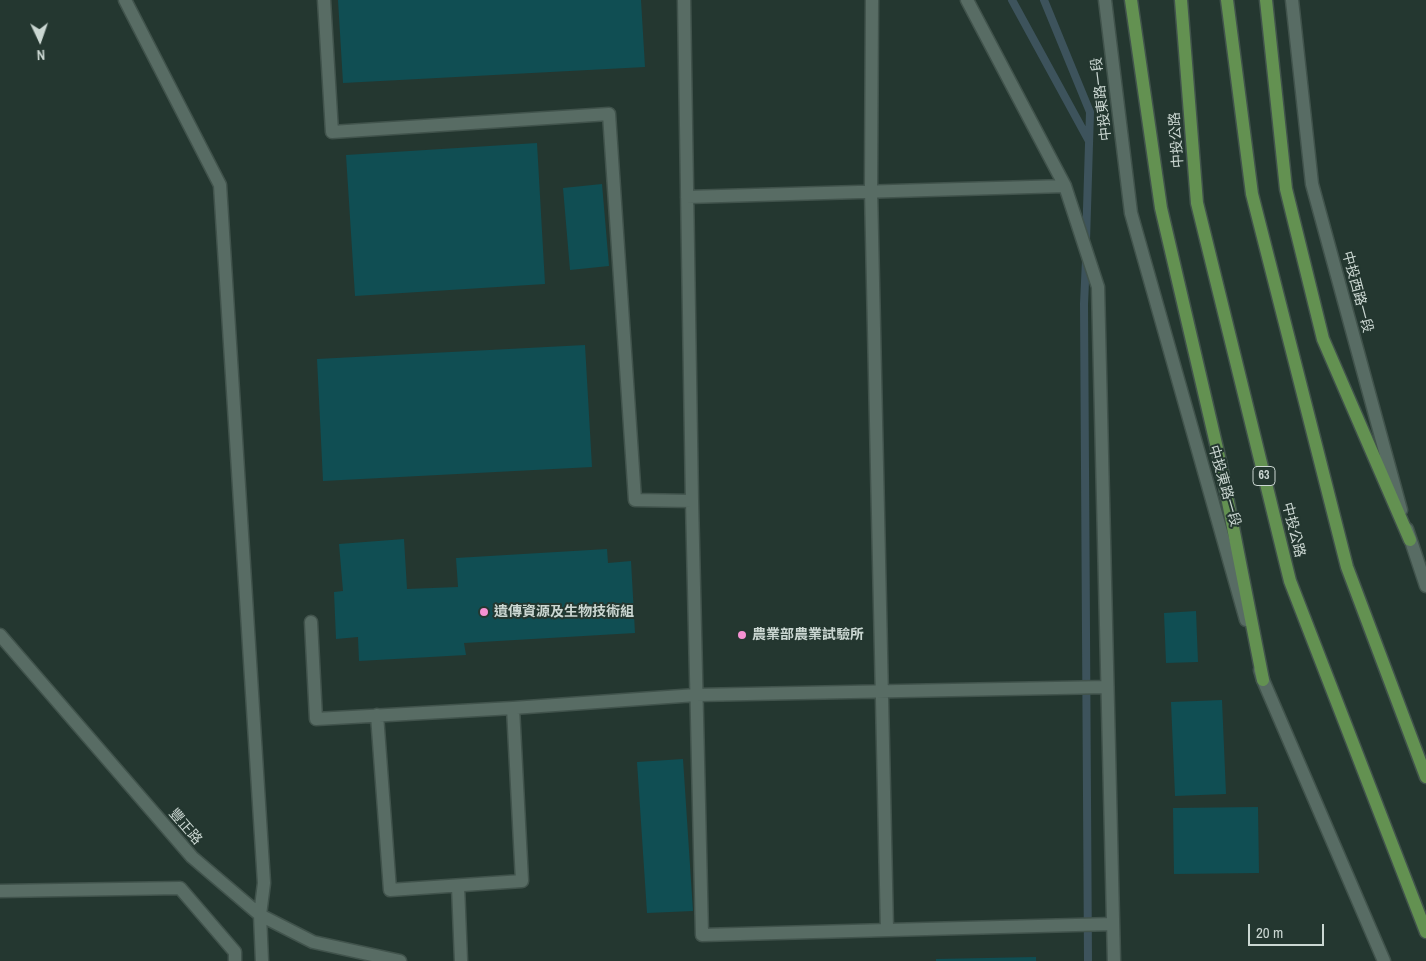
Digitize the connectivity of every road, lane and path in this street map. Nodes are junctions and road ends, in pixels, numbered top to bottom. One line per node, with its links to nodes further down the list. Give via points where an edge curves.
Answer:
1 (125, 0): 29 (street, via 220,185 264,883)
2 (324, 0): 15 (street, via 332,132 610,114 635,500)
3 (684, 0): 14 (street)
4 (872, 0): 13 (street)
5 (967, 0): 12 (street)
6 (1105, 0): 20 (street, 中投東路一段, via 1131,213)
7 (1131, 0): 20 (main road, via 1161,208 1220,461)
8 (1181, 0): 32 (main road, 中投公路 / 63, via 1196,203 1290,581)
9 (1227, 0): 26 (main road, via 1252,194 1347,567)
10 (1266, 0): 16 (main road, via 1286,188 1323,339)
11 (1292, 0): 16 (street, 中投西路一段, via 1312,184)
12 (1065, 186): 13 (street); 21 (street, via 1098,287)
13 (871, 190): 14 (street); 22 (street)
14 (687, 197): 15 (street)
15 (692, 501): 23 (street)
16 (1410, 540): 17 (street, 中投西路一段)
17 (1426, 586)
18 (311, 622): 25 (street, via 316,718)
19 (0, 635): 29 (street, 豐正路, via 192,858)
20 (1263, 680): 38 (street, 中投東路一段)
21 (1107, 687): 22 (street); 30 (street)
22 (881, 692): 23 (street); 31 (street)
23 (696, 695): 24 (street); 31 (street, via 702,935)
24 (513, 708): 25 (street); 27 (street, via 522,881)
25 (377, 715): 27 (street, via 390,890)
26 (1426, 777)
27 (458, 886): 36 (street)
28 (0, 890): 33 (street, via 180,888 235,952)
29 (260, 915): 34 (street); 35 (street, 豐正路, via 313,942)
30 (1113, 924): 31 (street); 37 (street)
31 (886, 930)
32 (1426, 932)
33 (235, 961)
34 (262, 961)
35 (400, 961)
36 (461, 961)
37 (1114, 961)
38 (1384, 961)

